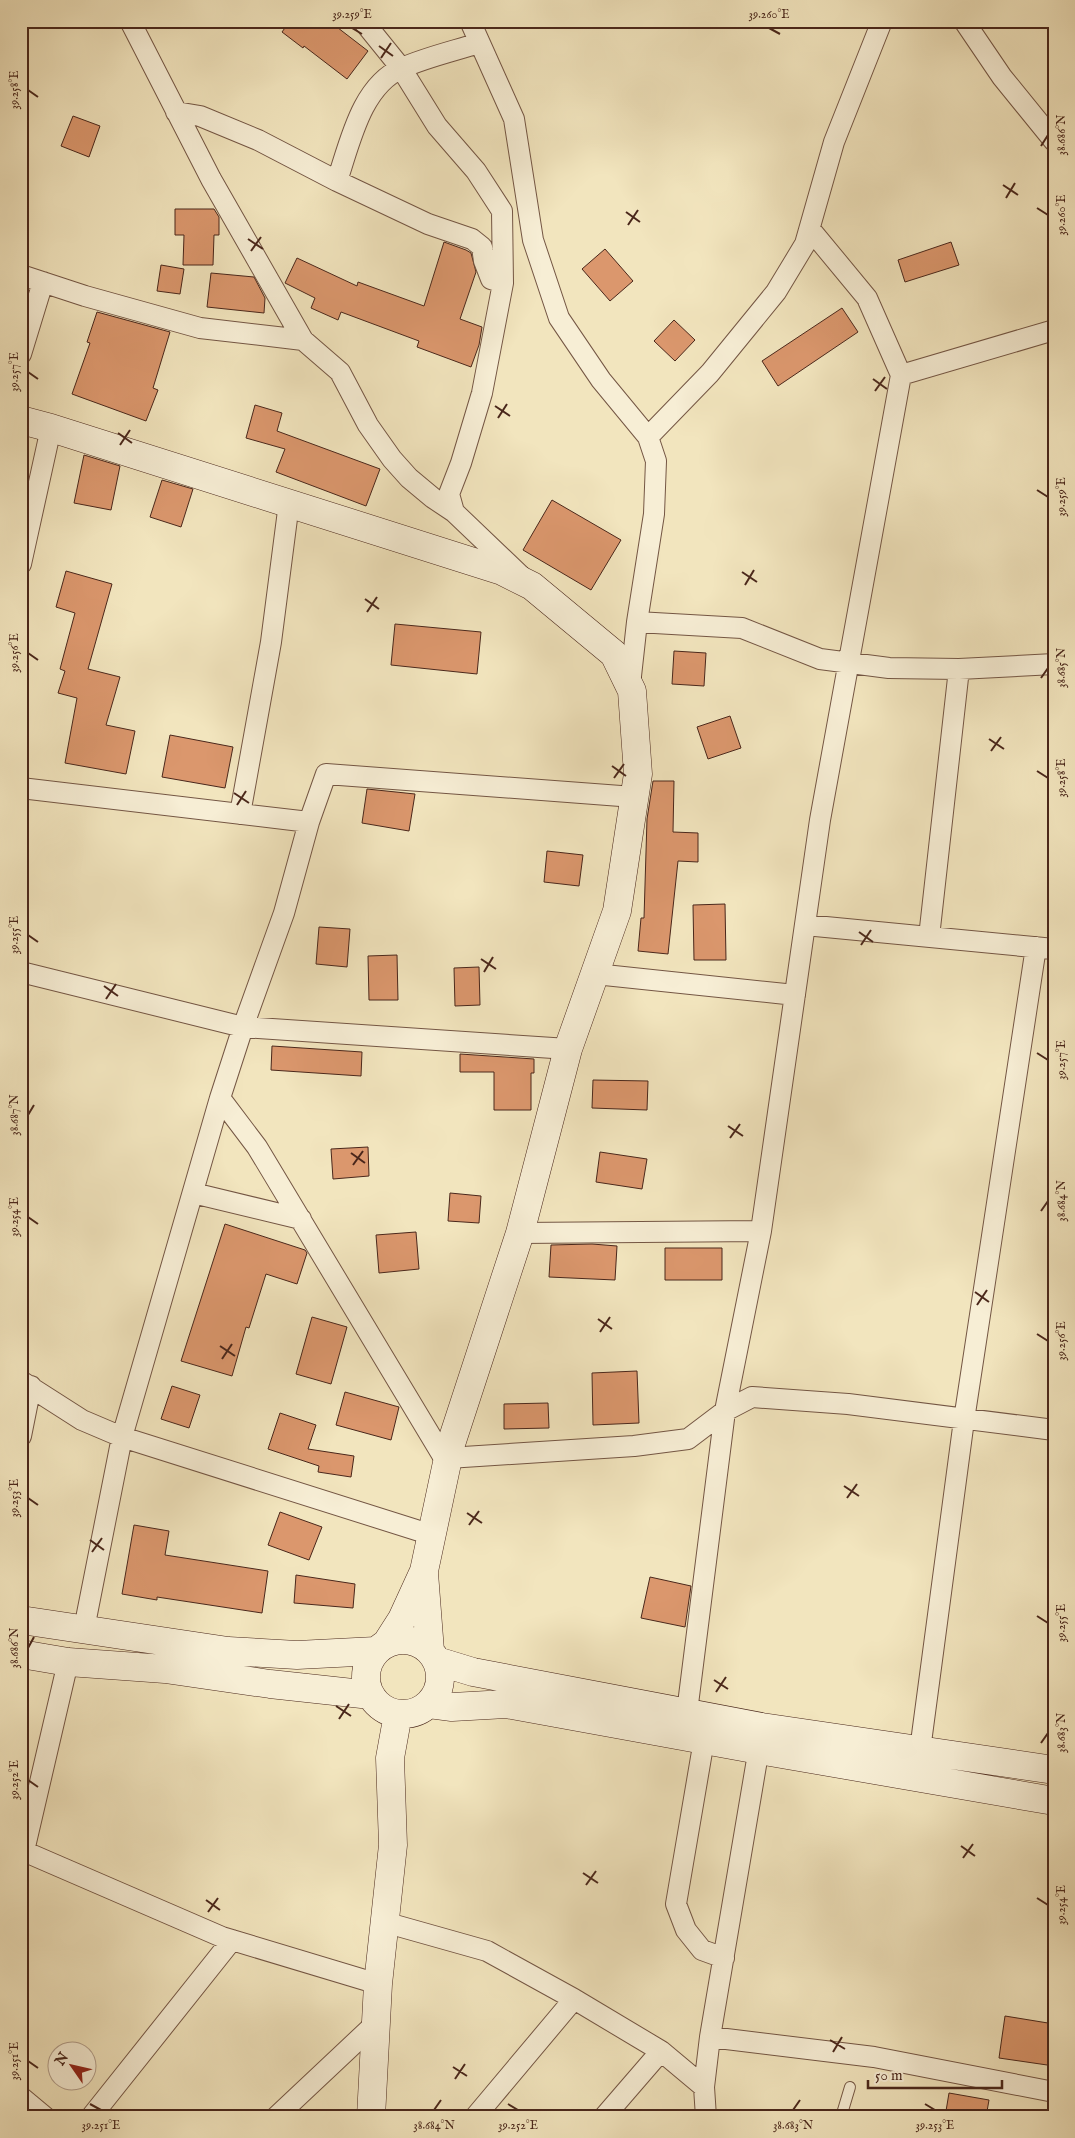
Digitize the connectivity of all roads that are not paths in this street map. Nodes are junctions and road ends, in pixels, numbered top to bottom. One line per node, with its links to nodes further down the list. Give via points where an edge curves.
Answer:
1 (130, 21): 8 (street)
2 (363, 21): 7 (street)
3 (470, 21): 6 (street)
4 (882, 21): 11 (street, via 834,142)
5 (964, 21): 9 (street, via 1002,77)
6 (479, 43): 7 (street); 21 (street, via 514,119 533,240 559,318 601,380)
7 (401, 68): 10 (street, via 382,81 369,96); 14 (street, via 437,126 476,171 502,211)
8 (176, 112): 10 (street, via 200,116 250,137); 16 (street, via 210,179)
9 (1054, 141)
10 (337, 181): 14 (street, via 428,224 472,239 482,247 491,279)
11 (810, 229): 18 (street, via 867,298); 21 (street, via 805,244 776,292 710,372)
12 (21, 275): 13 (street)
13 (43, 282): 16 (street, via 200,328); 17 (street)
14 (503, 282): 23 (street, via 482,393 449,494)
15 (1054, 330): 18 (street)
16 (303, 340): 23 (street, via 340,372 368,425 392,459 409,478)
17 (21, 354)
18 (901, 375): 27 (street)
19 (21, 420): 20 (street)
20 (51, 428): 22 (street); 24 (street)
21 (648, 437): 26 (street, via 656,461 654,514)
22 (289, 503): 25 (street, via 502,571); 33 (street, via 270,642)
23 (454, 512): 25 (street)
24 (21, 564)
25 (532, 586): 30 (street, via 614,654)
26 (637, 622): 27 (street, via 742,628 820,659); 30 (street)
27 (850, 663): 29 (street, via 889,668); 35 (street, via 820,820)
28 (1054, 664): 29 (street)
29 (959, 669): 36 (street)
30 (630, 685): 32 (street, via 638,774)
31 (21, 788): 33 (street)
32 (634, 797): 34 (street, via 326,774); 39 (street, via 617,911)
33 (240, 814): 34 (street)
34 (309, 822): 41 (street, via 284,913)
35 (805, 926): 36 (street); 40 (street)
36 (929, 937): 37 (street)
37 (1045, 948): 50 (street)
38 (21, 972): 41 (street)
39 (594, 974): 40 (street); 42 (street)
40 (795, 996): 46 (street)
41 (243, 1027): 42 (street); 43 (street)
42 (568, 1049): 47 (street)
43 (220, 1098): 44 (street); 45 (street, via 257,1147)
44 (193, 1193): 45 (street); 53 (street)
45 (301, 1219): 54 (street)
46 (761, 1231): 47 (street); 49 (street)
47 (520, 1233): 54 (street)
48 (26, 1384): 52 (street); 53 (street, via 82,1420)
49 (725, 1411): 50 (street, via 752,1396 848,1404); 54 (street, via 688,1439); 65 (street)
50 (964, 1420): 51 (street); 69 (street)
51 (1054, 1430)
52 (21, 1436)
53 (122, 1437): 55 (street); 58 (street)
54 (448, 1460): 55 (street)
55 (432, 1535): 56 (street)
56 (424, 1571): 59 (street, via 402,1619); 61 (street)
57 (21, 1620): 58 (street)
58 (84, 1629): 59 (street, via 228,1651 297,1654)
59 (381, 1647): 61 (street, via 397,1640 410,1640 421,1643); 63 (street, via 370,1660 366,1672 366,1684)
60 (21, 1654): 62 (street)
61 (434, 1656): 64 (street, via 440,1683); 65 (street, via 473,1672)
62 (68, 1662): 63 (street, via 165,1669); 72 (street)
63 (371, 1695): 66 (street, via 378,1704)
64 (429, 1704): 66 (street, via 420,1710); 68 (street, via 452,1707 506,1704)
65 (686, 1712): 67 (street)
66 (398, 1714): 73 (street, via 390,1758 393,1845)
67 (761, 1738): 68 (street); 69 (street); 71 (street); 75 (street)
68 (704, 1740): 75 (street, via 676,1904 686,1930 702,1950)
69 (920, 1750): 70 (street)
70 (1054, 1770)
71 (1054, 1800)
72 (22, 1852): 74 (street)
73 (384, 1922): 76 (street); 77 (street, via 487,1951)
74 (232, 1940): 76 (street); 86 (street)
75 (724, 1958): 79 (street)
76 (378, 1984): 78 (street)
77 (574, 1999): 80 (street); 89 (street)
78 (377, 2022): 87 (street); 88 (street)
79 (710, 2037): 81 (street); 83 (street, via 874,2057)
80 (661, 2051): 81 (street); 90 (street)
81 (704, 2087): 91 (street)
82 (850, 2087): 92 (lane)
83 (1054, 2092)
84 (21, 2097): 85 (street)
85 (44, 2117)
86 (92, 2117)
87 (276, 2117)
88 (371, 2117)
89 (475, 2117)
90 (604, 2117)
91 (706, 2117)
92 (841, 2117)

